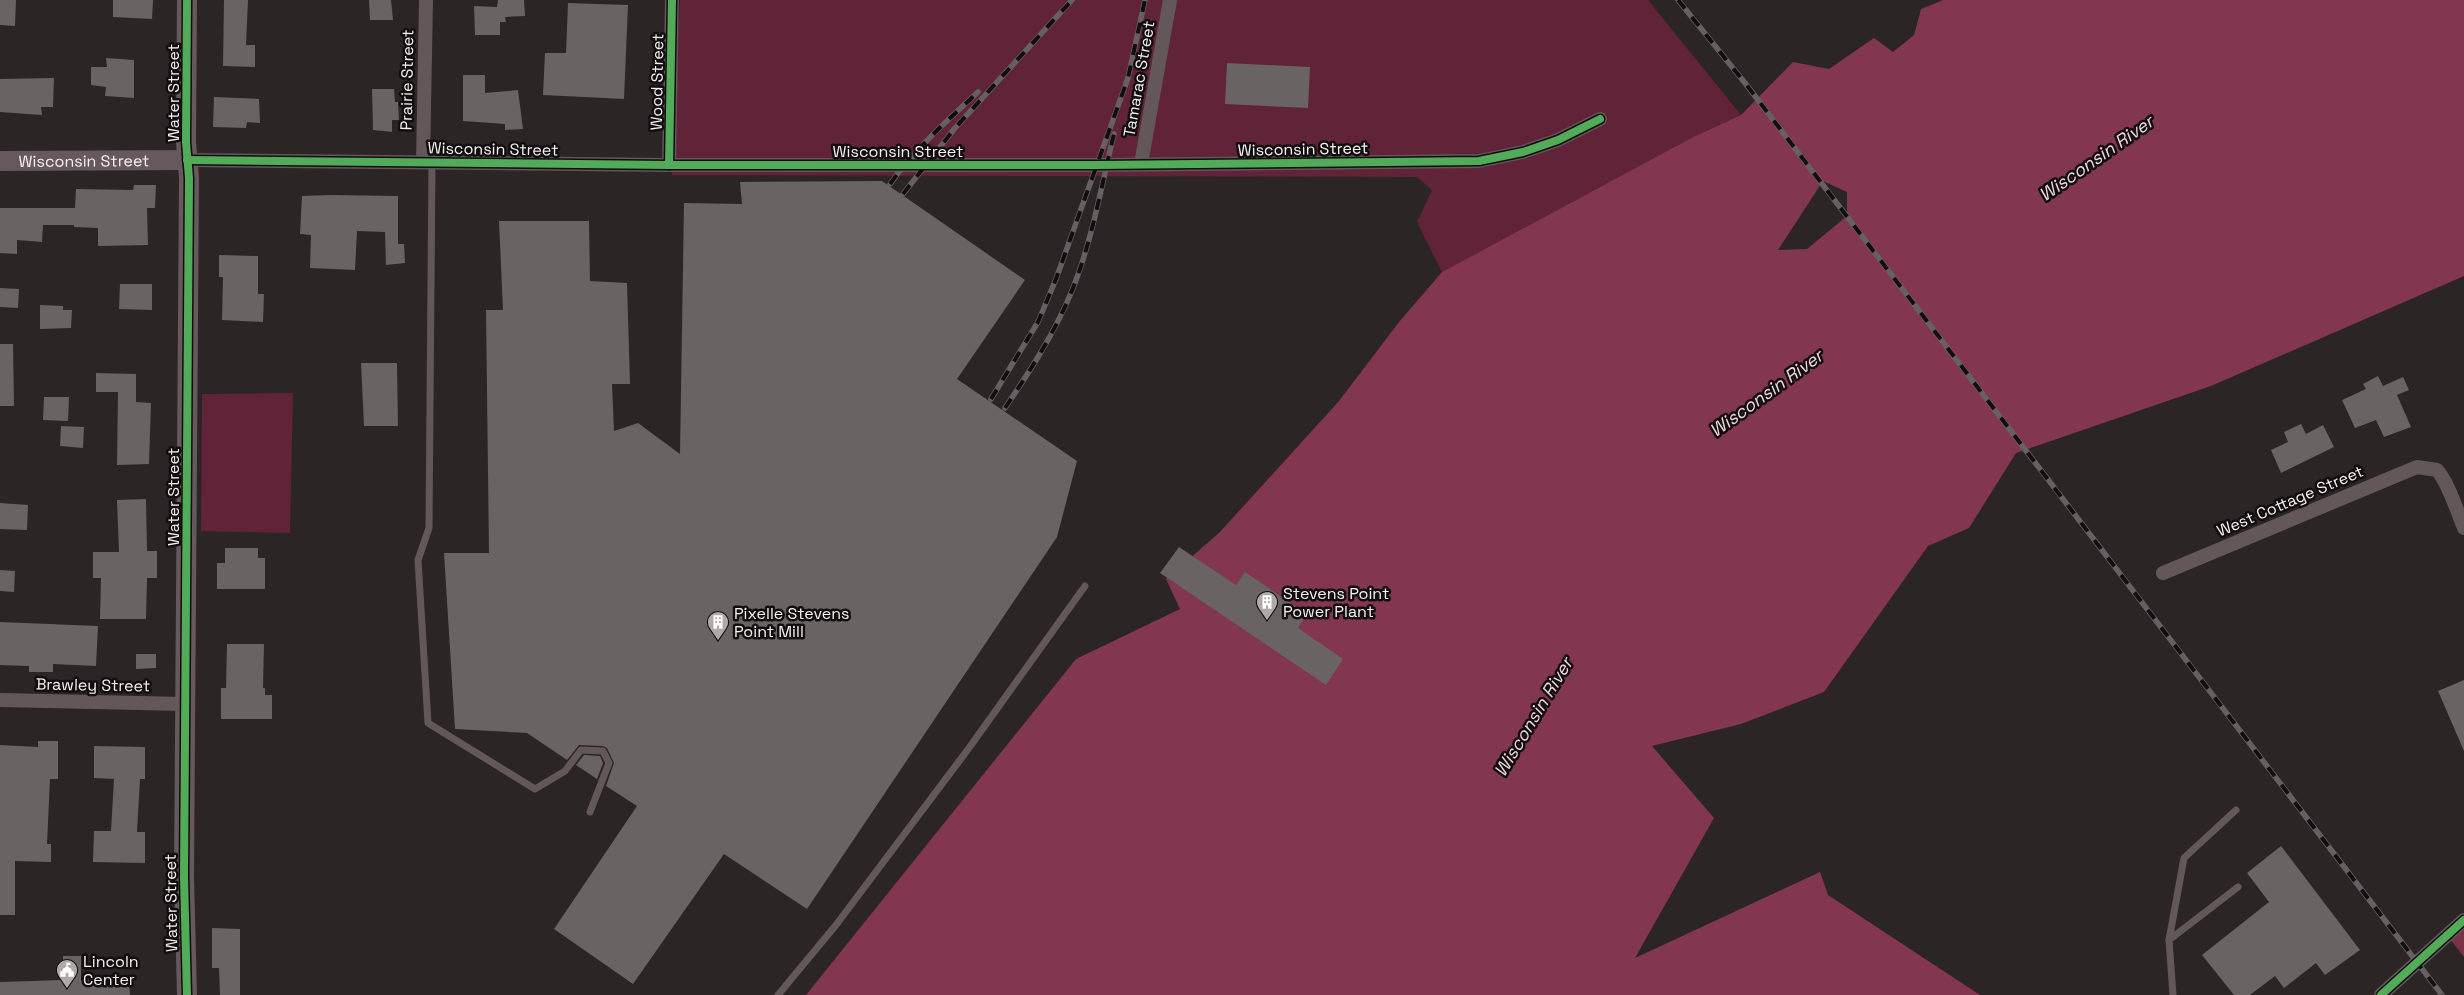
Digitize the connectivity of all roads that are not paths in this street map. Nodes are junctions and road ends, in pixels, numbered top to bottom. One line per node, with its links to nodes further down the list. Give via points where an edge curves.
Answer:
1 (187, 0): 6 (street, Water Street)
2 (426, 0): 8 (street, Prairie Street)
3 (672, 0): 10 (street, Wood Street)
4 (1170, 0): 9 (street, Tamarac Street)
5 (1600, 119): 9 (street, Wisconsin Street, via 1558,140 1523,152 1479,161)
6 (187, 160): 7 (street, Wisconsin Street); 8 (street, Wisconsin Street); 15 (street, Water Street)
7 (0, 161)
8 (427, 162): 10 (street, Wisconsin Street); 17 (lane, via 429,528 418,560 428,722 535,789 564,771 581,750 602,751 608,763)
9 (1142, 164): 10 (street, Wisconsin Street)
10 (669, 166)
11 (2464, 528): 12 (street, West Cottage Street, via 2445,478 2437,470 2417,467)
12 (2163, 574)
13 (1085, 586): 22 (lane, via 963,756 836,925)
14 (0, 700): 15 (street, Brawley Street)
15 (185, 704): 21 (street, Water Street)
16 (2236, 810): 20 (lane, via 2184,858)
17 (590, 812)
18 (2238, 887): 20 (lane)
19 (2464, 920): 24 (street)
20 (2169, 940): 23 (lane)
21 (187, 995)
22 (778, 995)
23 (2172, 995)
24 (2380, 995)

